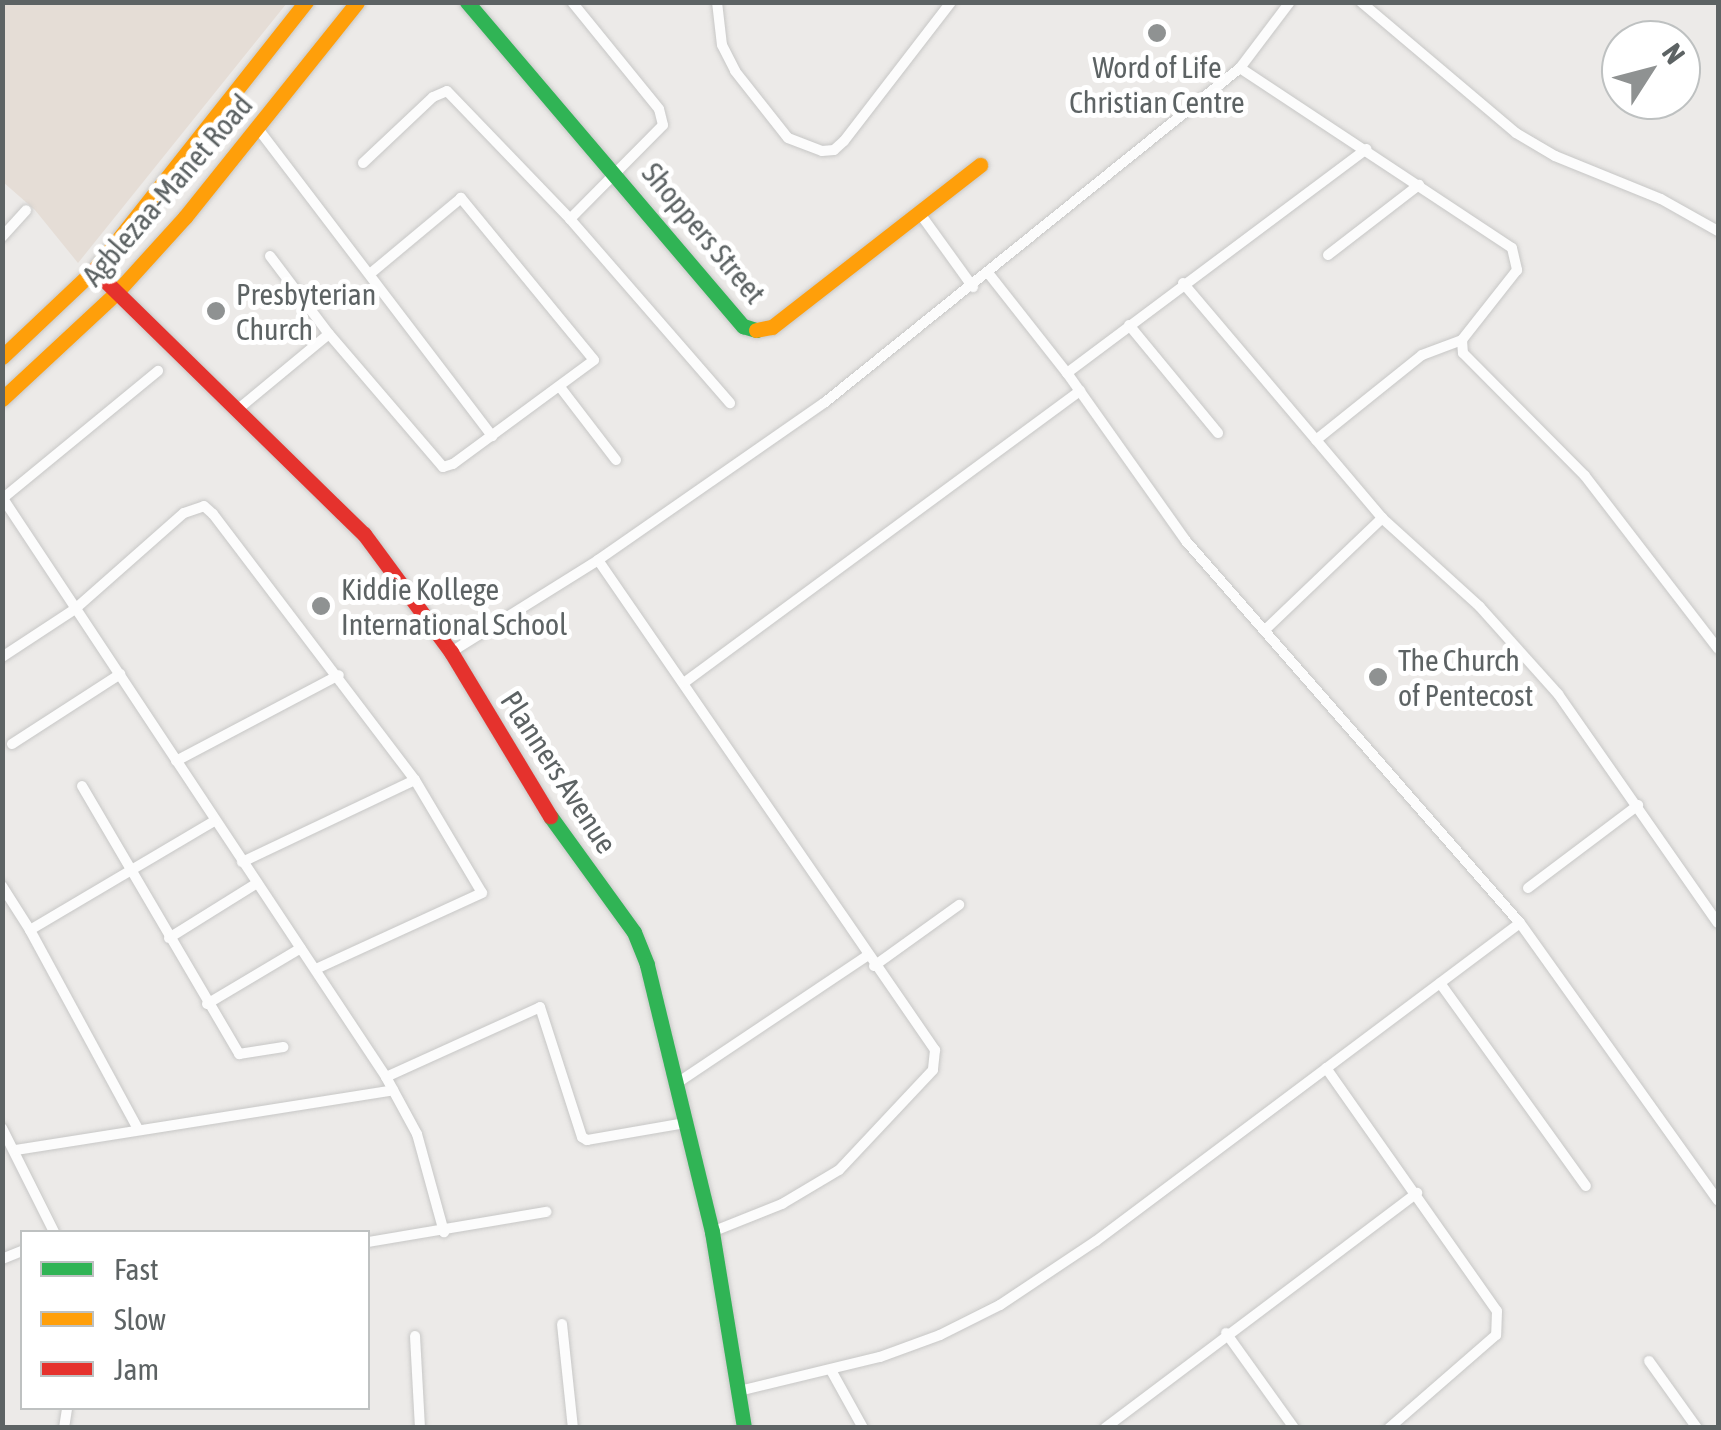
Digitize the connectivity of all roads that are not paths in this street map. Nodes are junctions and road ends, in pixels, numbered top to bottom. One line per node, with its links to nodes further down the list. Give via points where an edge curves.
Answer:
1 (306, 2): 23 (street, Agblezaa-Manet Road)
2 (357, 2): 10 (street, Agblezaa-Manet Road)
3 (467, 2): 14 (street, Shoppers Street)
4 (572, 2): 14 (street, via 663,116 659,131)
5 (717, 2): 6 (street, via 722,45 735,71 788,138 822,151 844,141)
6 (950, 2)
7 (1290, 2): 9 (street)
8 (1361, 2): 19 (street, via 1516,134)
9 (1240, 68): 11 (street); 25 (street)
10 (258, 130): 24 (street); 28 (street, Agblezaa-Manet Road)
11 (1366, 149): 15 (street); 26 (street)
12 (363, 162): 18 (street, via 446,91)
13 (980, 165): 17 (street, Shoppers Street)
14 (618, 174): 17 (street, Shoppers Street, via 743,326 755,330 772,327); 18 (street)
15 (1418, 185): 21 (street); 31 (street, via 1517,256 1517,270)
16 (26, 210): 20 (street)
17 (921, 216): 27 (street)
18 (570, 219): 38 (street)
19 (1718, 232)
20 (2, 237)
21 (1328, 255)
22 (270, 256): 30 (street)
23 (94, 270): 28 (street, Planners Avenue); 32 (street, Agblezaa-Manet Road)
24 (370, 273): 35 (street, via 461,198 590,350 594,360); 41 (street)
25 (989, 274): 27 (street); 34 (street)
26 (1183, 283): 29 (street); 42 (street)
27 (973, 286): 46 (street, via 824,403)
28 (116, 293): 37 (street, Agblezaa-Manet Road); 39 (street, Planners Avenue)
29 (1129, 325): 34 (street); 40 (street)
30 (329, 334): 39 (street); 41 (street, via 443,467)
31 (1462, 340): 42 (street, via 1422,354); 49 (street, via 1464,353 1585,476)
32 (2, 357)
33 (158, 371): 44 (street)
34 (1067, 373): 36 (street)
35 (560, 387): 41 (street); 43 (street)
36 (1080, 391): 48 (street, via 1186,540); 54 (street)
37 (2, 399)
38 (730, 403)
39 (236, 410): 50 (street, Planners Avenue, via 364,534)
40 (1218, 432)
41 (492, 436)
42 (1316, 440): 45 (street)
43 (616, 460)
44 (3, 498): 47 (street)
45 (1382, 518): 48 (street); 59 (street, via 1480,607 1558,694)
46 (598, 560): 50 (street); 54 (street)
47 (75, 610): 51 (street); 52 (street); 53 (street, via 184,513 204,506)
48 (1266, 630): 67 (street)
49 (1718, 649)
50 (452, 652): 80 (street, Planners Avenue, via 541,804 634,932)
51 (2, 657)
52 (120, 674): 55 (street); 56 (street)
53 (340, 675): 56 (street); 57 (street)
54 (685, 682): 72 (street)
55 (12, 744)
56 (176, 762): 60 (street)
57 (415, 780): 61 (street); 74 (street, via 482,893)
58 (82, 786): 62 (street)
59 (1638, 805): 65 (street); 68 (street)
60 (214, 821): 61 (street); 62 (street)
61 (242, 862): 63 (street)
62 (130, 869): 69 (street); 70 (street)
63 (257, 883): 70 (street); 71 (street)
64 (2, 886): 69 (street)
65 (1528, 888)
66 (959, 905): 73 (street)
67 (1520, 923): 75 (street); 88 (street)
68 (1718, 923)
69 (30, 930): 84 (street)
70 (169, 938): 76 (street)
71 (301, 948): 74 (street); 76 (street)
72 (867, 956): 73 (street); 80 (street)
73 (874, 966): 92 (street, via 935,1050 933,1070 839,1170 782,1204)
74 (316, 968): 79 (street)
75 (1440, 983): 78 (street); 86 (street)
76 (207, 1004): 77 (street, via 241,1056)
77 (283, 1047)
78 (1326, 1068): 87 (street); 98 (street, via 1000,1305 940,1335)
79 (386, 1076): 81 (street); 82 (street, via 540,1006 582,1137)
80 (678, 1083): 82 (street, Planners Avenue)
81 (394, 1090): 84 (street); 91 (street, via 417,1134)
82 (685, 1123): 92 (street, Planners Avenue)
83 (2, 1128): 85 (street)
84 (138, 1129): 85 (street)
85 (16, 1150): 90 (street)
86 (1586, 1186)
87 (1417, 1194): 95 (street); 106 (street, via 1500,1325)
88 (1718, 1201)
89 (546, 1212): 91 (street)
90 (53, 1230)
91 (444, 1232): 93 (street)
92 (712, 1232): 99 (street, Planners Avenue)
93 (370, 1242)
94 (562, 1324): 101 (street)
95 (1226, 1333): 104 (street); 105 (street)
96 (415, 1336): 100 (street)
97 (1649, 1361): 107 (street)
98 (832, 1372): 99 (street); 103 (street)
99 (739, 1391): 102 (street, Planners Avenue)
100 (420, 1428)
101 (573, 1428)
102 (744, 1428)
103 (863, 1428)
104 (1105, 1428)
105 (1294, 1428)
106 (1388, 1428)
107 (1696, 1428)

